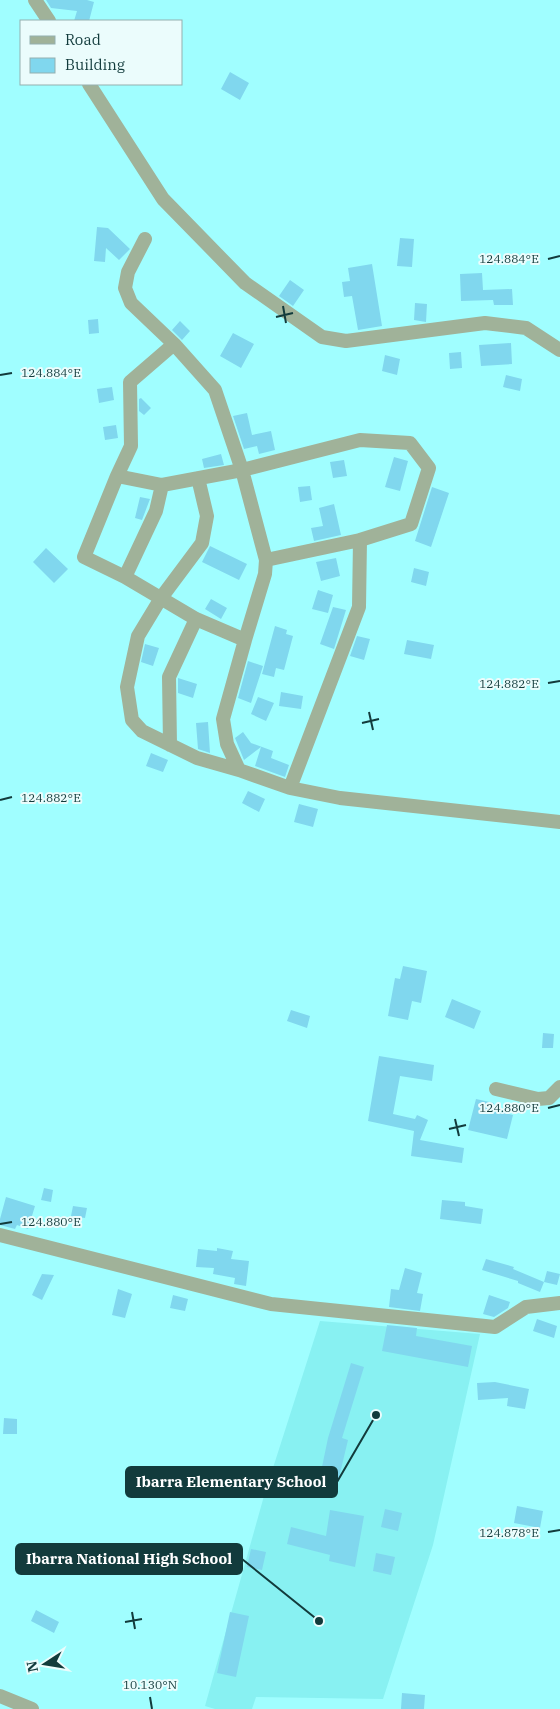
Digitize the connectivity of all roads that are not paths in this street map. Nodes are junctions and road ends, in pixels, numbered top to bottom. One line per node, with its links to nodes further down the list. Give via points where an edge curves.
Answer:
1 (35, 0): 2 (street)
2 (48, 20)
3 (90, 85): 6 (street, via 163,199 245,283 322,337 346,341 485,323 526,328)
4 (145, 239): 5 (street, via 128,272 125,288 131,304)
5 (174, 344): 7 (street, via 216,390); 8 (street, via 130,382 131,446)
6 (560, 350)
7 (242, 470): 9 (street); 11 (street, via 360,440 410,443 430,468 411,524); 12 (street)
8 (117, 476): 10 (street); 13 (street, via 84,557)
9 (198, 478): 10 (street); 14 (street, via 207,516 202,543)
10 (162, 485): 13 (street, via 156,511)
11 (360, 540): 12 (street); 19 (street, via 360,607)
12 (266, 560): 16 (street, via 266,574)
13 (125, 577): 14 (street)
14 (161, 598): 15 (street); 17 (street, via 138,636 127,687 132,720 142,731)
15 (196, 619): 16 (street); 17 (street, via 169,677)
16 (245, 640): 18 (street, via 223,719 227,744)
17 (170, 745): 18 (street, via 197,758)
18 (239, 770): 19 (street)
19 (290, 788): 20 (street, via 340,798)
20 (560, 822)
21 (560, 1087): 22 (street, via 549,1098 538,1099)
22 (496, 1089)
23 (0, 1235): 24 (street, via 271,1304 495,1327 526,1307)
24 (560, 1304)
25 (0, 1696): 26 (street)
26 (32, 1709)

